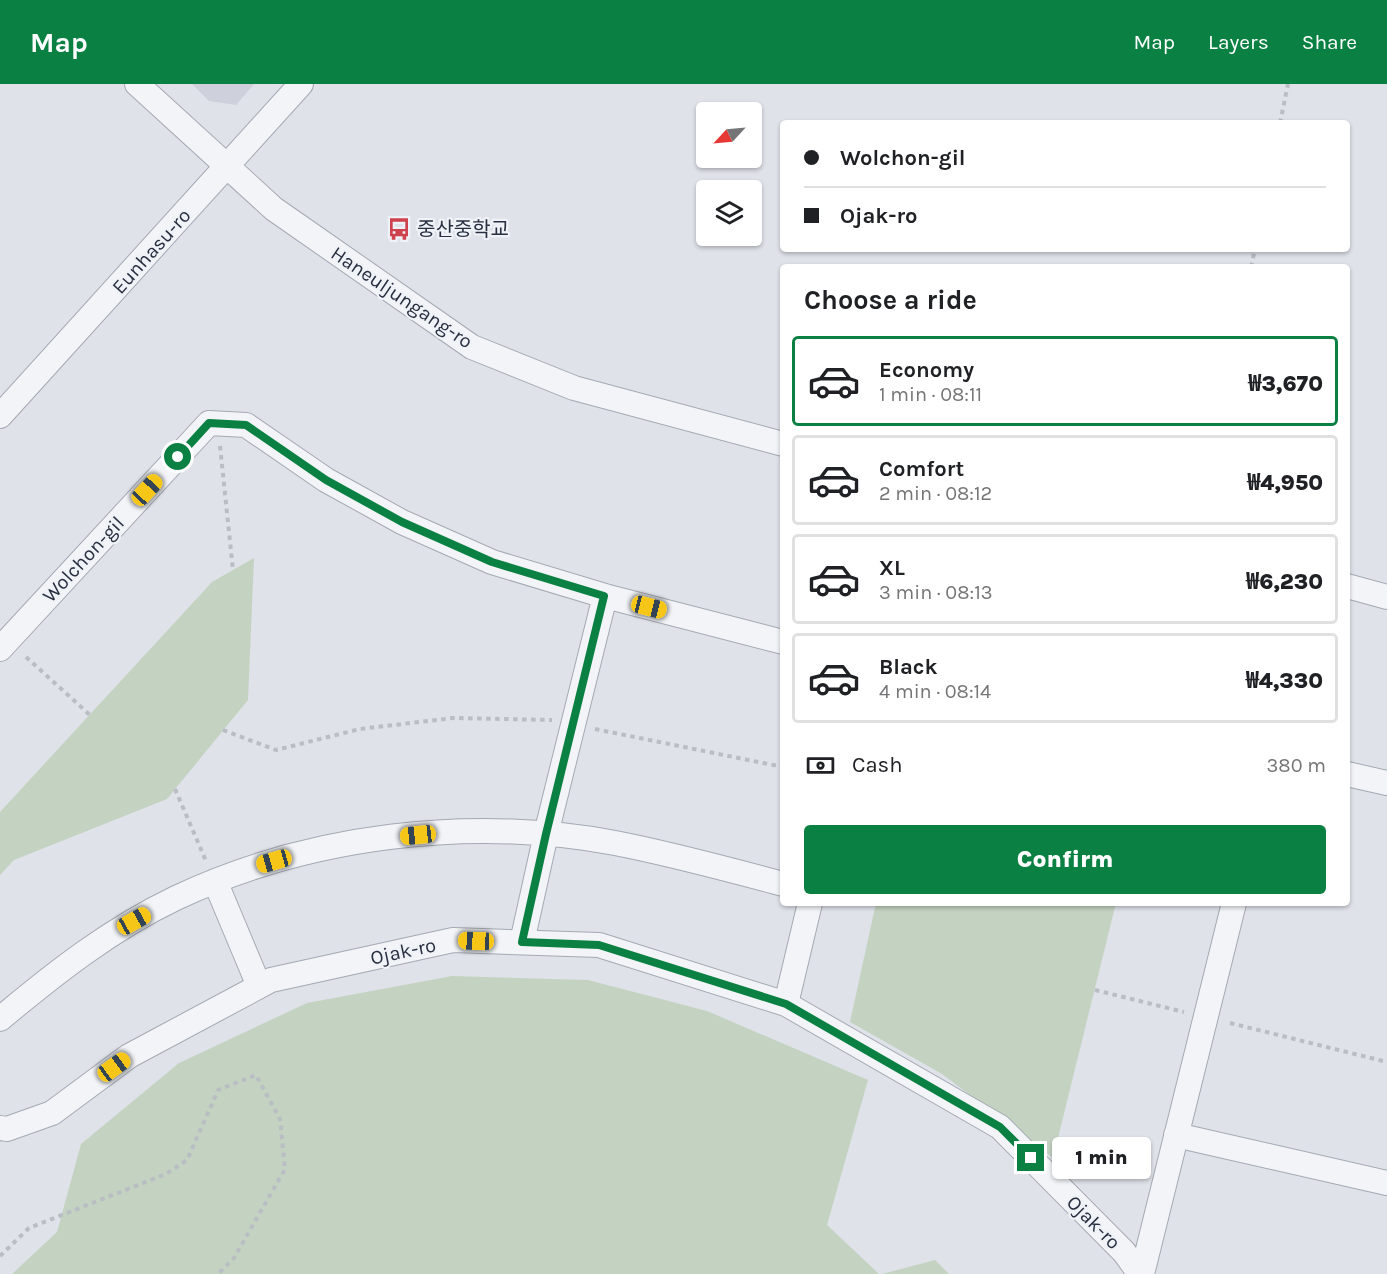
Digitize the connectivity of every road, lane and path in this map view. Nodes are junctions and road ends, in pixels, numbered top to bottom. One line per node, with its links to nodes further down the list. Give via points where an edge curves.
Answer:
1 (137, 84): 5 (street, Haneuljungang-ro)
2 (301, 84): 5 (street, Eunhasu-ro)
3 (1288, 84): 4 (path)
4 (1281, 120)
5 (228, 167): 6 (street, Eunhasu-ro); 8 (street, Haneuljungang-ro, via 274,209 472,347 574,388)
6 (0, 416)
7 (220, 443): 9 (path)
8 (780, 443)
9 (234, 570)
10 (1350, 587): 12 (street)
11 (604, 596): 13 (street, Wolchon-gil); 14 (street, Wolchon-gil, via 492,562 402,522 326,480 246,425 209,423); 23 (street)
12 (1387, 597)
13 (780, 641)
14 (4, 645): 15 (path)
15 (90, 715)
16 (554, 720): 18 (path, via 453,718 360,729 276,750)
17 (591, 728): 19 (path)
18 (223, 730)
19 (780, 766)
20 (1350, 775): 21 (street)
21 (1387, 783)
22 (175, 789): 24 (path)
23 (546, 834): 24 (street, via 460,830 376,840 294,856); 25 (street, via 614,843); 28 (street)
24 (215, 881): 29 (street); 33 (street, via 174,899 96,944)
25 (780, 883)
26 (809, 906): 31 (street)
27 (1233, 906): 32 (street)
28 (522, 942): 29 (street, Ojak-ro, via 453,940 271,980); 31 (street, Ojak-ro, via 599,945)
29 (259, 986): 35 (street, Ojak-ro, via 129,1056 52,1113)
30 (1095, 990): 32 (path)
31 (786, 1004): 40 (street, Ojak-ro, via 1000,1127)
32 (1206, 1017): 34 (path); 36 (street)
33 (0, 1019)
34 (1387, 1062)
35 (0, 1128)
36 (1176, 1135): 37 (street); 40 (street)
37 (1387, 1183)
38 (0, 1257): 39 (path, via 29,1228 166,1174 187,1161 218,1090 256,1075 280,1119 285,1168 234,1258)
39 (218, 1274)
40 (1141, 1274)

